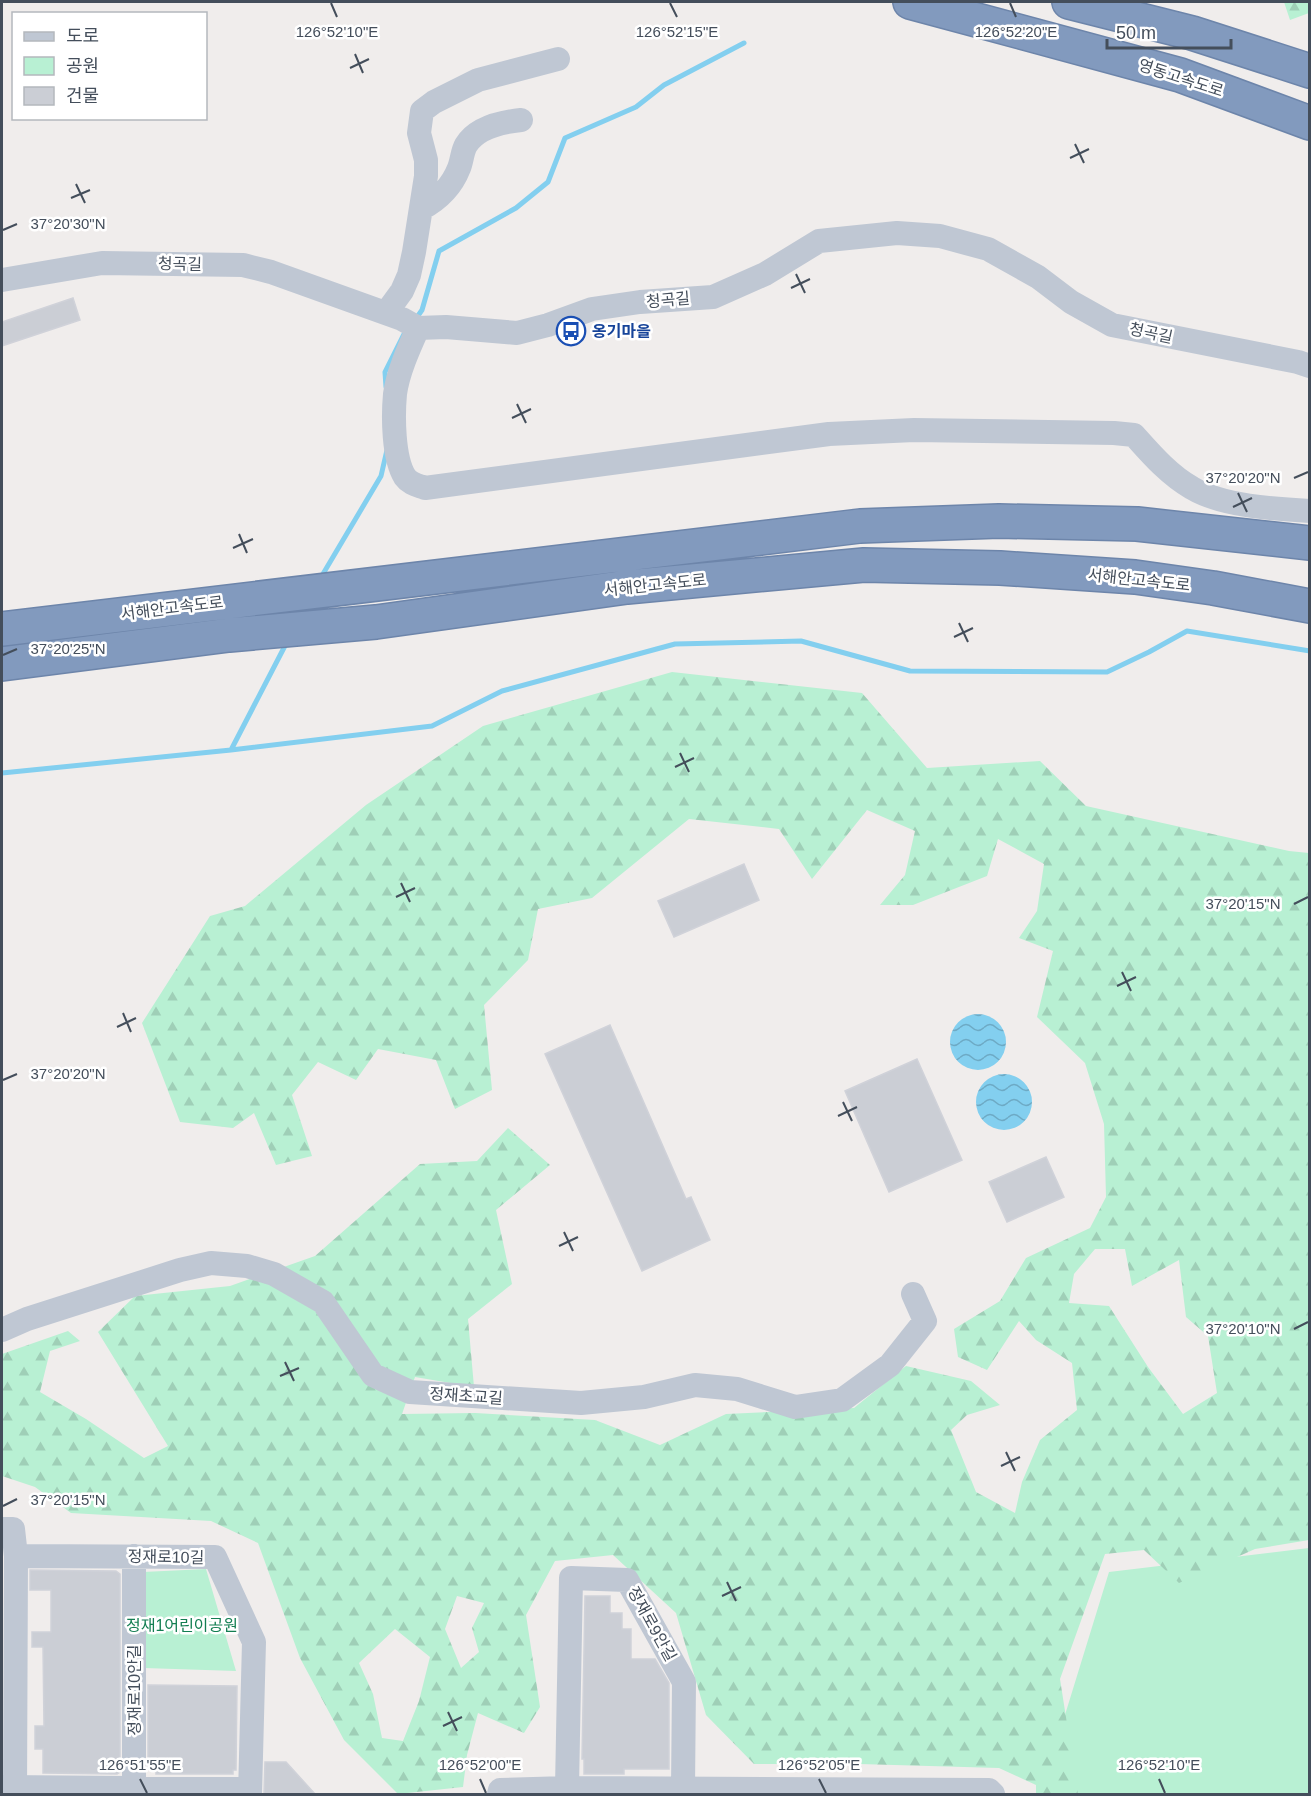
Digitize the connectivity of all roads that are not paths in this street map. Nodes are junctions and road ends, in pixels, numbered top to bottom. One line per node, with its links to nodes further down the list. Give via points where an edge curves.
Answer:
1 (910, 2): 6 (highway, 영동고속도로, via 1180,75)
2 (1069, 2): 4 (highway, via 1192,33)
3 (558, 59): 7 (street, via 478,80 422,111 418,133 426,168)
4 (1310, 71)
5 (521, 120): 7 (street, via 495,124 474,137 443,194)
6 (1310, 123)
7 (421, 209): 9 (street, via 409,275)
8 (2, 280): 9 (street, 청곡길, via 102,263 243,265)
9 (386, 313): 10 (street, 청곡길)
10 (418, 328): 11 (street, 청곡길, via 517,333 592,309 714,297 765,274 819,241 897,233 940,236 988,249 1112,325); 12 (street, via 395,394 395,440 405,476 425,488 829,434 914,430 1114,433 1134,435 1171,474 1193,489 1222,500)
11 (1310, 366)
12 (1310, 511)
13 (1310, 543): 15 (highway, 서해안고속도로, via 1137,524 999,521 860,526)
14 (1310, 606): 16 (highway, 서해안고속도로, via 1135,577 1000,568 864,565 627,587 376,622 229,635)
15 (2, 629)
16 (2, 664)
17 (913, 1294): 18 (street, 정재초교길, via 925,1322 890,1365 842,1400 795,1407 737,1389 695,1385 581,1403 410,1392 373,1375 323,1302 274,1274 247,1266 211,1263 180,1270)
18 (2, 1330)
19 (2, 1529): 20 (street, via 13,1529)
20 (16, 1556): 21 (street, 정재로10길); 24 (street)
21 (134, 1556): 22 (street, 정재로10안길); 27 (street, 정재로10길, via 215,1557 254,1642)
22 (134, 1788): 24 (street); 27 (street)
23 (567, 1788): 25 (street); 25 (street, 정재로9안길, via 571,1578 627,1580 684,1682); 28 (street, via 500,1790)
24 (10, 1789)
25 (683, 1789): 26 (street)
26 (738, 1791): 29 (street, via 989,1790)
27 (250, 1792)
28 (499, 1794)
29 (993, 1794)

